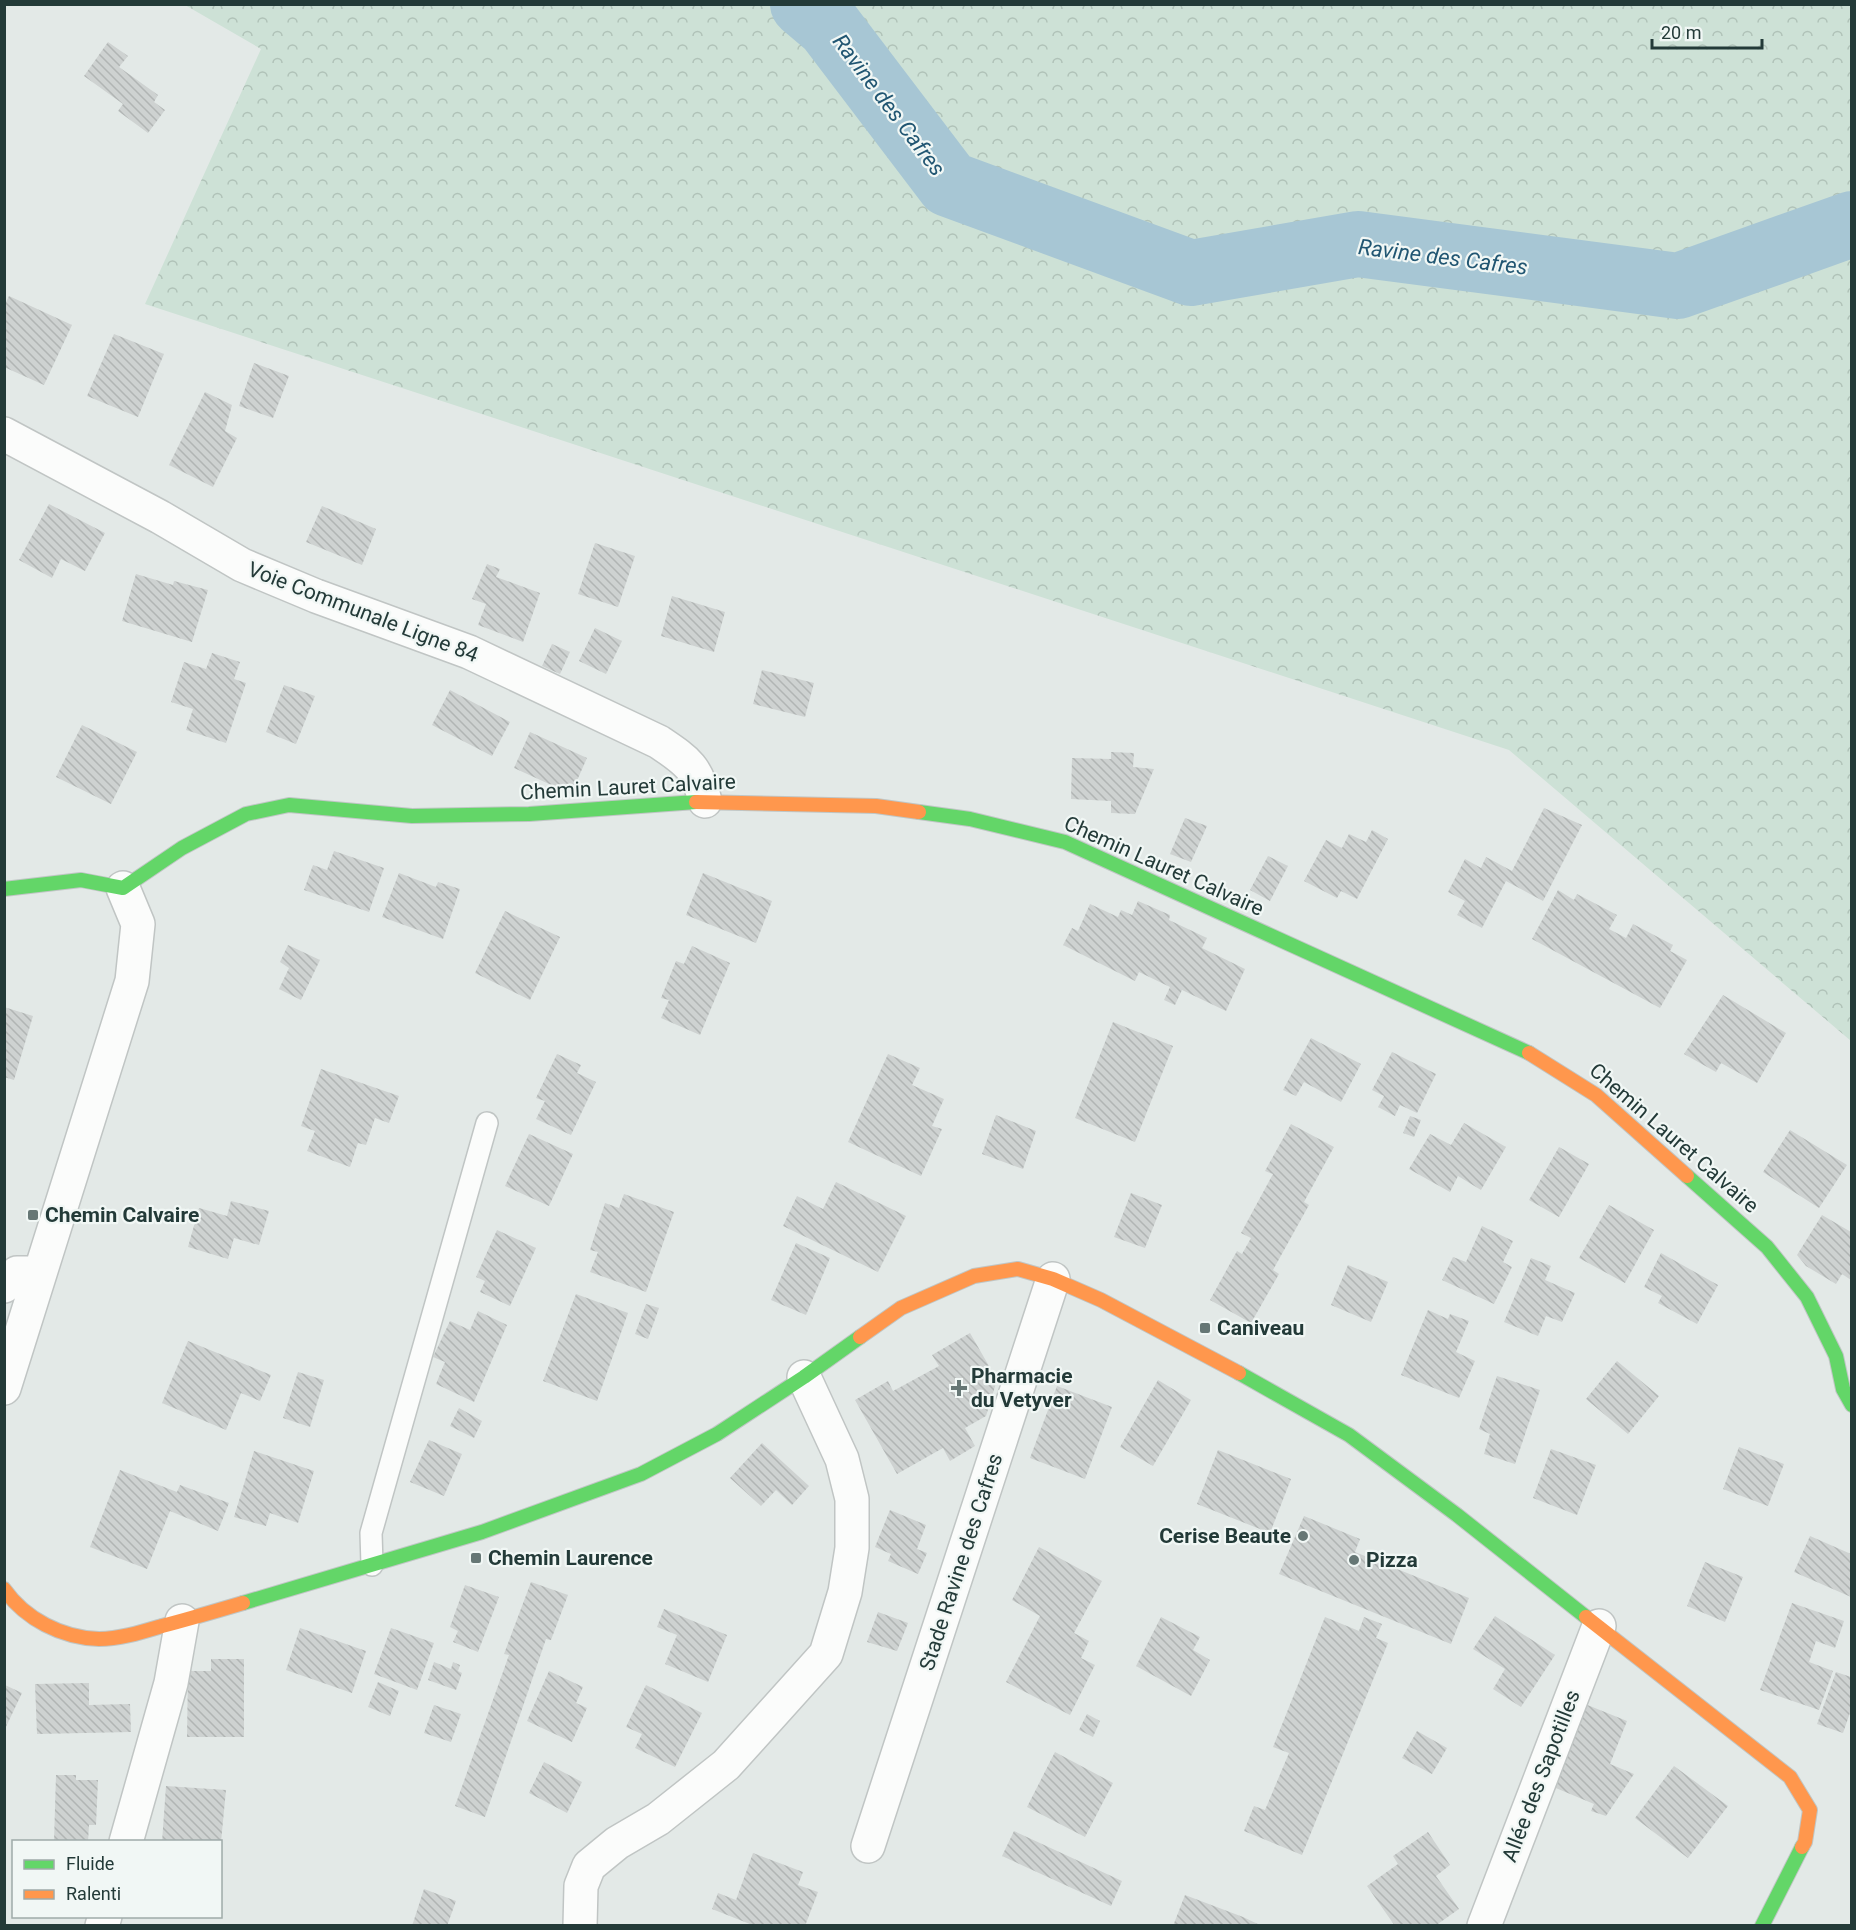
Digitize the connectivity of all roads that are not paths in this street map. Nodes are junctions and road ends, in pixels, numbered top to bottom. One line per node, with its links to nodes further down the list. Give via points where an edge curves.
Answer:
1 (4, 434): 2 (street, Voie Communale Ligne 84, via 242,565 469,652 659,742 687,762 700,781)
2 (705, 801): 3 (street, Chemin Lauret Calvaire, via 529,814 412,816 289,805 246,814 182,848); 11 (street, Chemin Lauret Calvaire, via 876,806 970,819 1065,842 1525,1050 1596,1095 1767,1247 1807,1297 1836,1356)
3 (123, 888): 4 (street, via 81,880); 6 (street, via 138,924 132,981)
4 (4, 889)
5 (487, 1123): 12 (lane, via 371,1533)
6 (40, 1273): 8 (street, via 17,1274); 10 (street)
7 (1053, 1279): 9 (street, via 1018,1269 974,1276 902,1308); 15 (street, via 1189,1345 1349,1436); 17 (street, Stade Ravine des Cafres)
8 (4, 1286)
9 (804, 1377): 12 (street, via 717,1434 641,1474 482,1532); 18 (street, via 842,1459 852,1498 852,1548 845,1592 826,1654 726,1765 658,1819 617,1843 589,1866 581,1886)
10 (4, 1388)
11 (1851, 1405)
12 (372, 1565): 14 (street)
13 (4, 1590): 14 (street, via 40,1622 66,1634 99,1639 132,1635)
14 (182, 1621): 16 (street, via 171,1683)
15 (1599, 1626): 19 (street, Allée des Sapotilles); 20 (street, via 1790,1777 1810,1810 1805,1842)
16 (127, 1840)
17 (868, 1846)
18 (580, 1926)
19 (1484, 1926)
20 (1762, 1926)

